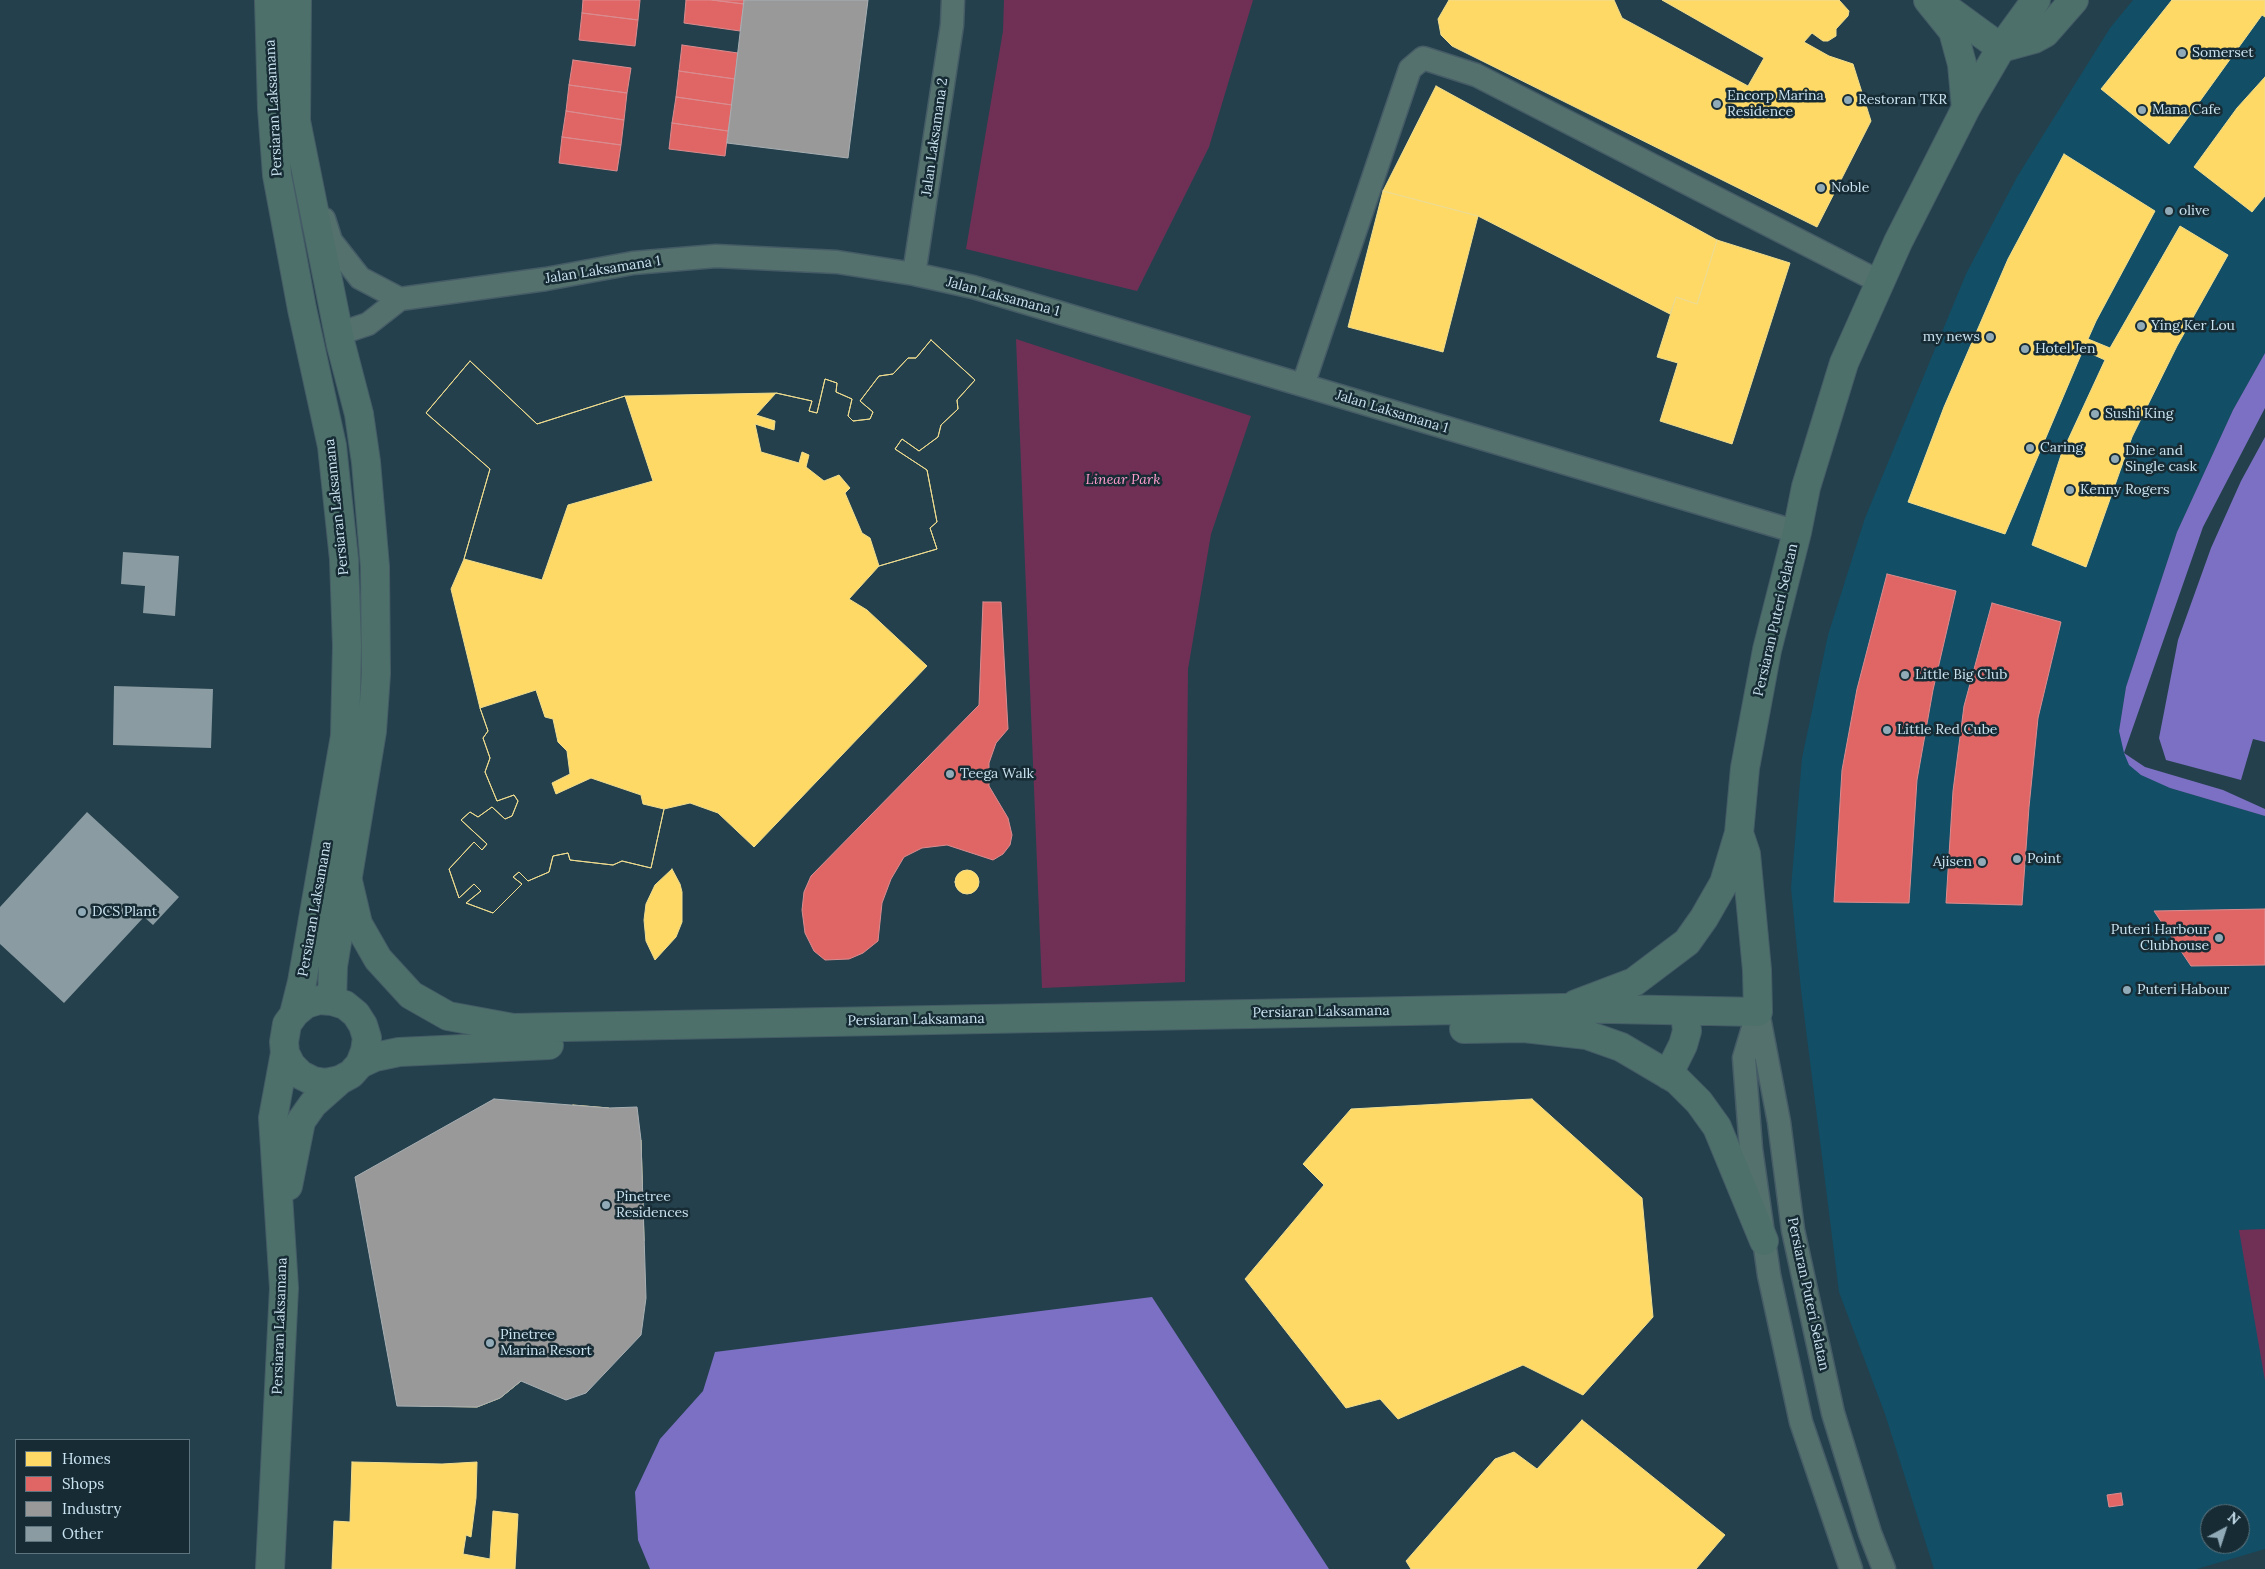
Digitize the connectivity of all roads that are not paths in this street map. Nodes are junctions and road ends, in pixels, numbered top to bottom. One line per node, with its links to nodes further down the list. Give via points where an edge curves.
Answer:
1 (269, 0): 23 (street, Persiaran Laksamana, via 277,175 332,446 344,559 347,646 345,736)
2 (297, 0): 10 (street, Persiaran Laksamana)
3 (953, 0): 11 (street, Jalan Laksamana 2, via 951,35)
4 (1928, 0): 9 (street, via 1953,31 1962,64)
5 (1934, 0): 8 (street)
6 (2036, 0): 8 (street, Persiaran Puteri Selatan)
7 (2074, 0): 8 (street, via 2045,33 2034,40)
8 (2001, 48): 9 (street, Persiaran Puteri Selatan)
9 (1966, 108): 12 (street, Persiaran Puteri Selatan)
10 (296, 121): 13 (street, via 331,241 360,278); 14 (street, Persiaran Laksamana)
11 (914, 274): 13 (street, Jalan Laksamana 1, via 837,262 716,256 633,263); 15 (street, Jalan Laksamana 1, via 974,287)
12 (1880, 282): 15 (street, via 1476,75 1423,58 1410,69); 16 (street, Persiaran Puteri Selatan, via 1844,363 1806,487)
13 (400, 299): 14 (street, via 368,324)
14 (339, 332): 18 (street, Persiaran Laksamana, via 362,433 376,567 376,674 372,731)
15 (1303, 385): 16 (street, Jalan Laksamana 1)
16 (1797, 532): 17 (street, Persiaran Puteri Selatan, via 1767,650 1745,768)
17 (1739, 833): 20 (street, via 1724,883 1688,942 1634,982); 22 (street, Persiaran Puteri Selatan, via 1747,864)
18 (347, 877): 19 (street, Persiaran Laksamana, via 333,966); 24 (street, Persiaran Laksamana, via 358,924 378,959 411,995 448,1016)
19 (332, 1001): 23 (street, via 306,1004); 25 (street, via 345,1005 356,1014)
20 (1564, 1008): 21 (street, Persiaran Laksamana); 24 (street, Persiaran Laksamana)
21 (1685, 1012): 22 (street, Persiaran Laksamana); 28 (street, via 1687,1031)
22 (1758, 1012): 30 (street, Persiaran Puteri Selatan, via 1744,1058 1751,1149); 33 (street, Persiaran Puteri Selatan, via 1779,1122 1793,1230 1833,1413)
23 (294, 1014): 26 (street, via 285,1030)
24 (513, 1028): 25 (street)
25 (367, 1038): 27 (street, via 366,1051)
26 (285, 1053): 27 (street, via 291,1065 307,1078 326,1083); 29 (street, Persiaran Laksamana, via 273,1118)
27 (350, 1072): 28 (street, via 375,1057 399,1052 564,1044 1524,1028 1587,1035 1621,1047); 29 (street, via 313,1104 301,1122)
28 (1668, 1075): 30 (street, via 1699,1102 1717,1128)
29 (281, 1222): 31 (street, Persiaran Laksamana, via 284,1288)
30 (1764, 1241): 32 (street, Persiaran Puteri Selatan, via 1801,1422)
31 (270, 1569)
32 (1851, 1569)
33 (1884, 1569)

